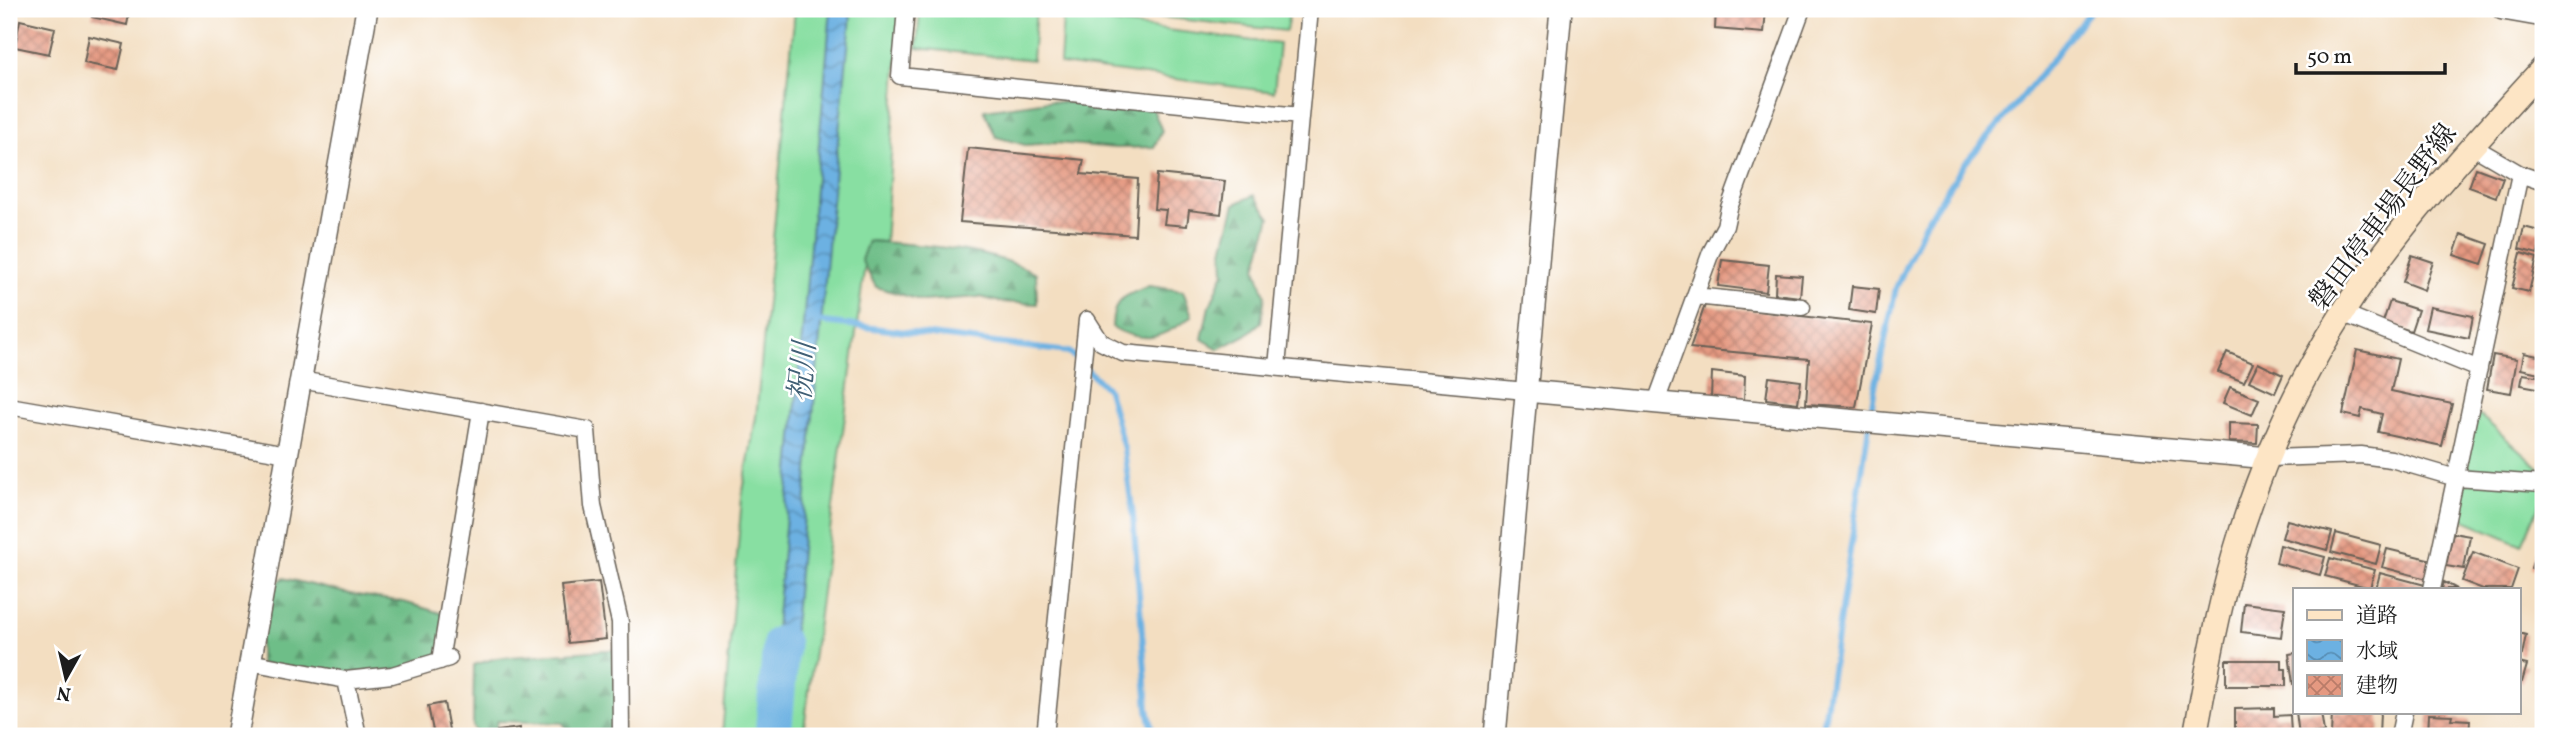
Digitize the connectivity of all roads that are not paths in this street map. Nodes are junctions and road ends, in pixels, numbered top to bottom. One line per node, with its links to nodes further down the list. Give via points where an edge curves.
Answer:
1 (367, 9): 18 (street)
2 (906, 9): 9 (street, via 900,76)
3 (1310, 9): 9 (street)
4 (1561, 9): 19 (street)
5 (1802, 9): 13 (street, via 1725,226)
6 (2503, 9): 7 (street)
7 (2543, 16)
8 (2543, 68): 10 (main road, 磐田停車場長野線)
9 (1300, 116): 16 (street)
10 (2472, 146): 11 (street); 15 (main road, 磐田停車場長野線)
11 (2520, 174): 12 (street); 17 (street)
12 (2543, 182)
13 (1695, 296): 14 (street); 20 (street)
14 (1802, 307)
15 (2342, 313): 17 (street); 24 (main road, 磐田停車場長野線)
16 (1277, 367): 19 (street); 34 (street, via 1123,352 1101,342 1087,320)
17 (2479, 369): 25 (street)
18 (300, 380): 22 (street); 23 (street)
19 (1526, 391): 20 (street); 35 (street)
20 (1656, 402): 24 (street)
21 (9, 406): 23 (street)
22 (481, 411): 29 (street, via 445,659 393,675); 33 (street, via 587,430 593,506 620,622)
23 (287, 454): 28 (street)
24 (2269, 458): 25 (street, via 2361,455); 36 (main road, 磐田停車場長野線, via 2217,621)
25 (2456, 478): 26 (street); 27 (street)
26 (2543, 484)
27 (2431, 588)
28 (249, 662): 29 (street); 31 (street)
29 (346, 680): 32 (street)
30 (2404, 714): 37 (street)
31 (237, 736)
32 (358, 736)
33 (621, 736)
34 (1045, 736)
35 (1495, 736)
36 (2195, 736)
37 (2399, 736)

